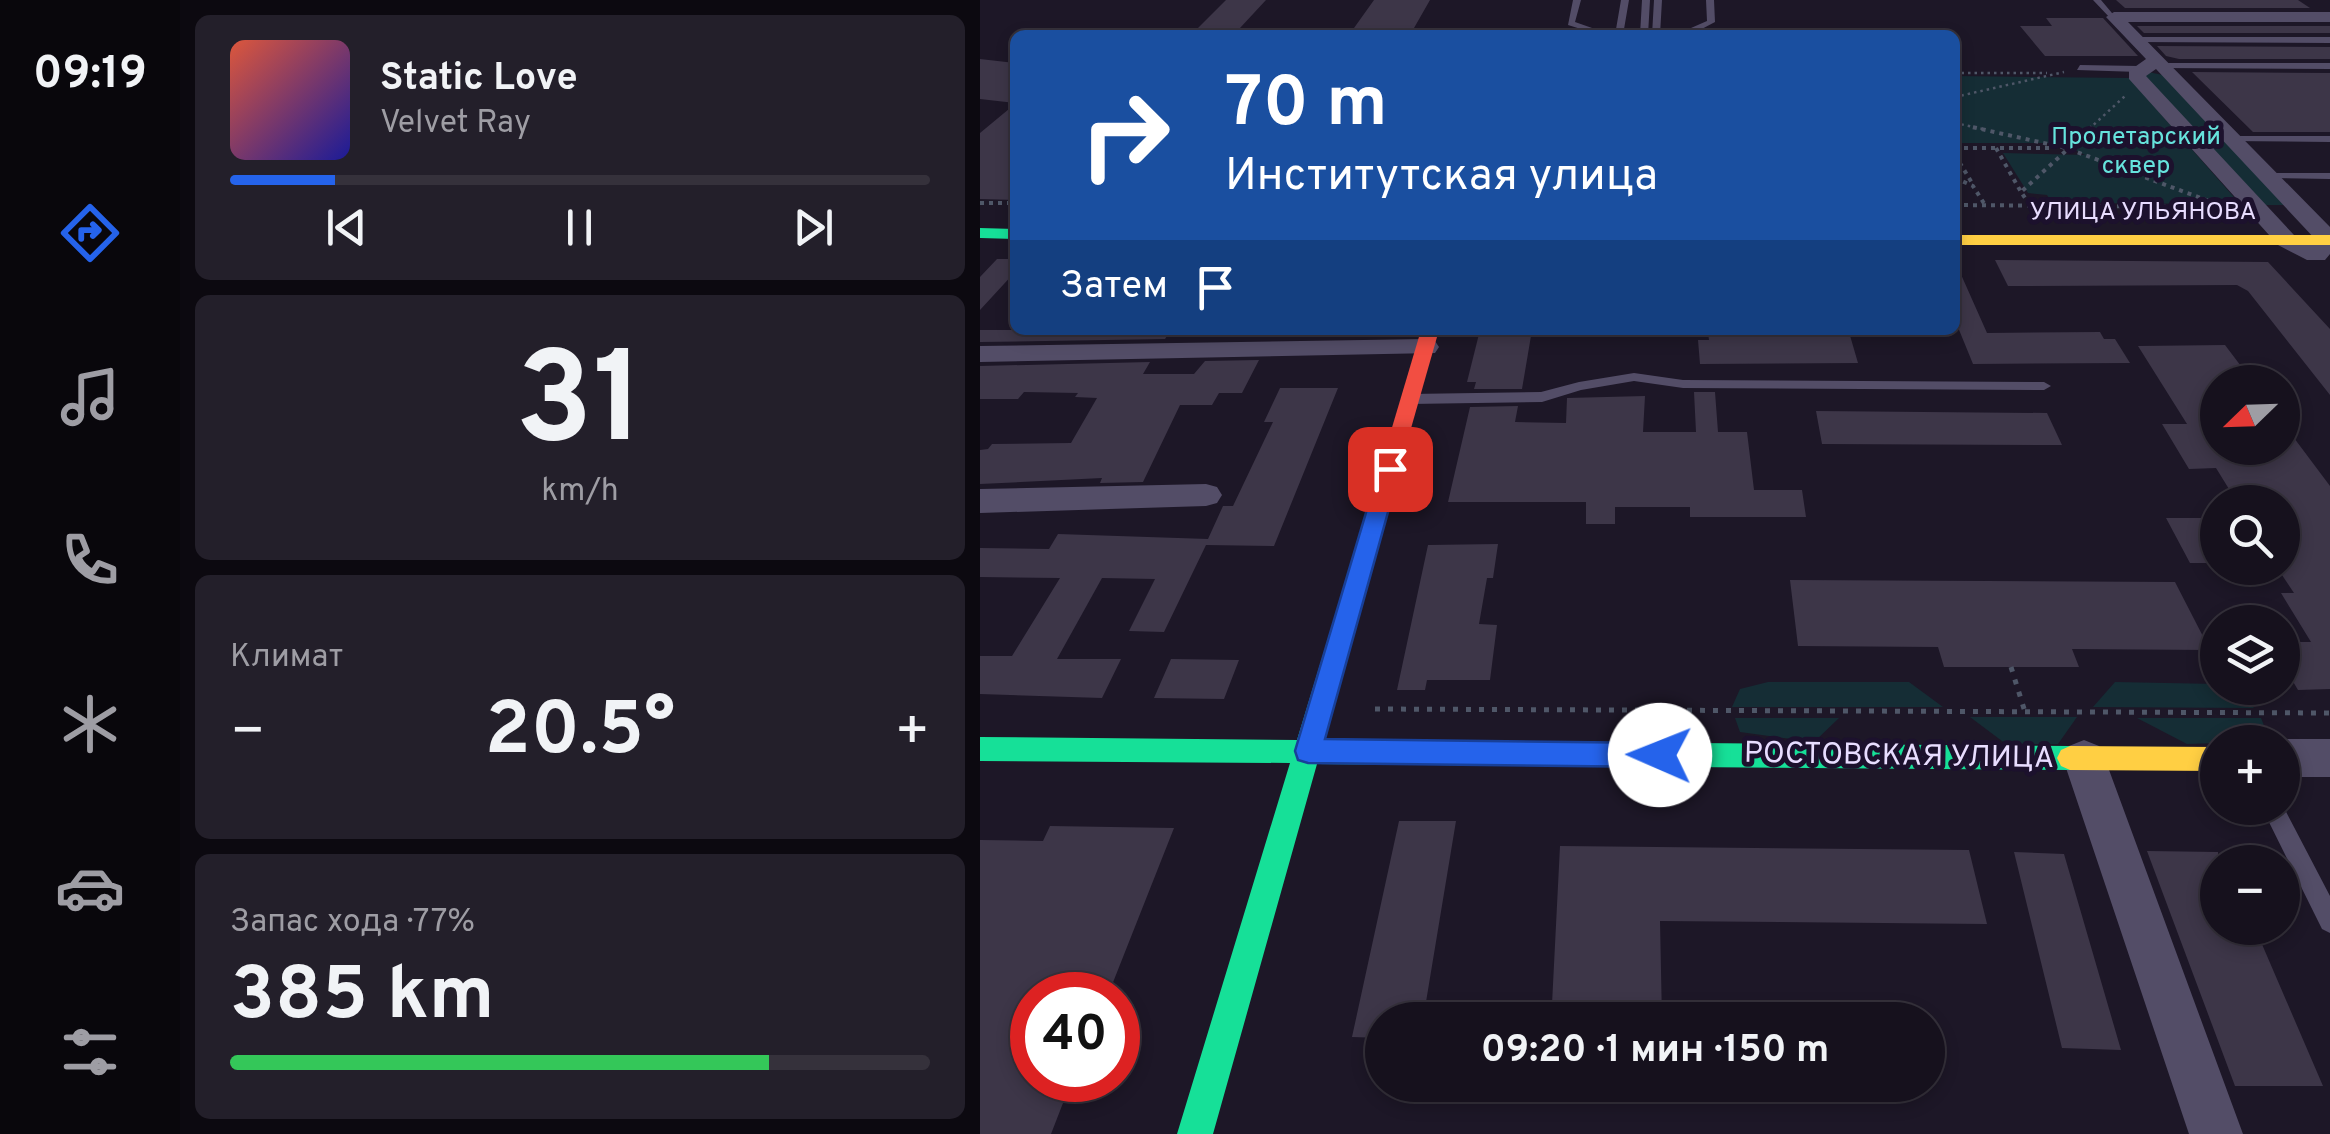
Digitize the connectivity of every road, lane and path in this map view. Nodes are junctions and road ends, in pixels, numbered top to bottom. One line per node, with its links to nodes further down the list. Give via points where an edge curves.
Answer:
1 (1577, 0): 10 (lane, via 1571,22)
2 (1625, 0): 11 (lane)
3 (1646, 0): 12 (lane)
4 (1658, 0): 13 (lane)
5 (1710, 0): 14 (lane, via 1711,22)
6 (2097, 0): 7 (lane)
7 (2114, 16): 8 (street); 15 (street)
8 (2287, 17): 9 (street); 16 (lane)
9 (2330, 17)
10 (1594, 30)
11 (1620, 30)
12 (1644, 30)
13 (1656, 30)
14 (1694, 30)
15 (2137, 40): 16 (lane); 21 (street)
16 (2318, 40): 17 (lane); 18 (lane)
17 (2330, 40)
18 (2330, 50)
19 (2330, 66): 21 (lane)
20 (2080, 68): 21 (lane)
21 (2147, 70): 25 (street); 29 (path); 43 (street)
22 (1960, 73): 23 (path, via 2060,73)
23 (1960, 96)
24 (1960, 124): 29 (path)
25 (2232, 139): 26 (lane); 31 (street)
26 (2330, 139)
27 (1960, 148): 28 (path)
28 (1996, 148): 29 (path); 35 (path)
29 (2066, 148): 35 (path); 39 (path, via 2226,207)
30 (1960, 163): 34 (path)
31 (2269, 176): 32 (lane); 47 (street)
32 (2330, 176)
33 (1960, 180): 34 (path)
34 (1974, 186): 38 (path)
35 (2021, 192): 39 (path)
36 (1010, 205): 41 (path)
37 (1960, 205): 38 (path)
38 (1985, 205): 39 (path)
39 (2030, 205)
40 (1010, 217): 41 (street)
41 (980, 218): 44 (street)
42 (1960, 221): 43 (street, УЛИЦА УЛЬЯНОВА)
43 (2268, 222): 46 (street); 47 (street, УЛИЦА УЛЬЯНОВА)
44 (1010, 232)
45 (1960, 240): 46 (street, УЛИЦА УЛЬЯНОВА)
46 (2286, 240): 47 (street)
47 (2325, 241)
48 (1427, 338): 49 (street); 51 (street)
49 (980, 354)
50 (2044, 386): 51 (lane, via 1684,384 1634,377 1542,397)
51 (1410, 399): 59 (street)
52 (1206, 495): 53 (street)
53 (980, 501)
54 (2011, 667): 56 (path)
55 (1376, 709): 56 (path)
56 (2024, 712): 57 (path)
57 (2330, 713)
58 (980, 749): 59 (street, РОСТОВСКАЯ УЛИЦА)
59 (1308, 751): 62 (street, РОСТОВСКАЯ УЛИЦА); 66 (street)
60 (2300, 758): 61 (street)
61 (2330, 758)
62 (2084, 759): 63 (street, РОСТОВСКАЯ УЛИЦА); 67 (street)
63 (2200, 759)
64 (2282, 825): 65 (lane)
65 (2330, 921)
66 (1196, 1134)
67 (2216, 1134)

